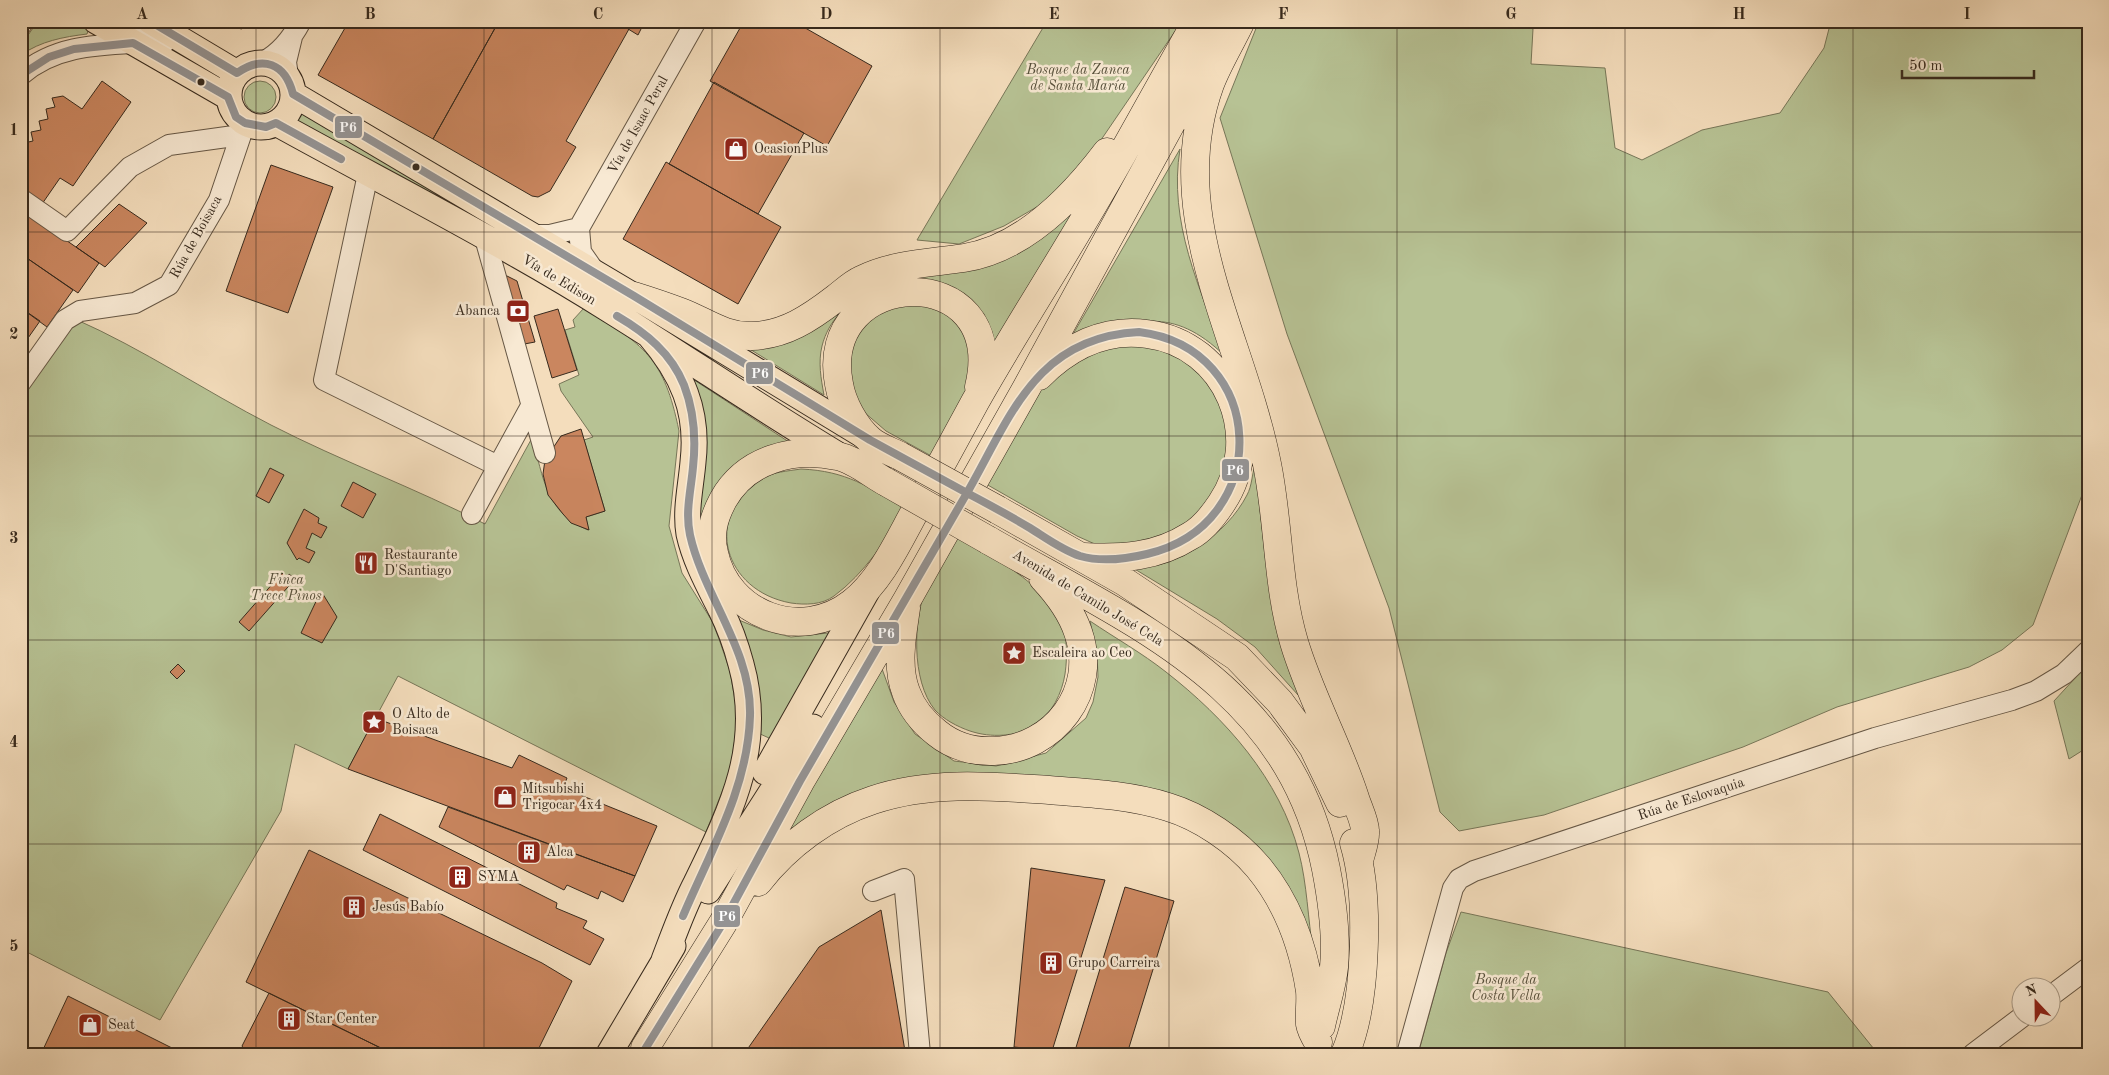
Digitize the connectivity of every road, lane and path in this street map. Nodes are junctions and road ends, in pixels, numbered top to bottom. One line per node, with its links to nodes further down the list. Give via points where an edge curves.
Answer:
1 (24, 21): 9 (street)
2 (96, 21): 11 (main road)
3 (150, 21): 12 (main road)
4 (696, 21): 23 (street, Vía de Isaac Peral)
5 (1197, 21): 16 (highway)
6 (1213, 21): 44 (highway)
7 (1219, 21): 30 (highway, via 1186,96)
8 (1241, 21): 45 (highway, via 1210,84 1199,130 1193,178 1195,207 1202,247 1248,387 1267,464 1293,641 1351,785 1365,831)
9 (21, 25)
10 (296, 29): 13 (street, via 274,57); 17 (street, via 286,62)
11 (130, 32): 12 (street, via 187,54); 15 (street, via 49,57); 18 (main road)
12 (213, 58): 14 (main road)
13 (263, 62): 14 (main road, via 244,66); 17 (main road, via 281,69)
14 (237, 73): 18 (main road, via 231,80)
15 (21, 75)
16 (1165, 75): 27 (highway, via 1072,196 1040,223 1006,244 967,257 913,264 860,280 796,326 751,336 726,333 682,312); 31 (highway, via 1098,196)
17 (290, 85): 19 (main road, via 289,111); 24 (main road, Vía de Edison)
18 (228, 97): 20 (main road)
19 (276, 123): 20 (main road); 21 (main road, Vía de Edison)
20 (243, 129): 22 (street, via 169,145 130,167 67,231); 29 (street, Rúa de Boisaca, via 219,200 169,286 135,303 80,311 65,320)
21 (368, 174): 25 (main road, Vía de Edison); 36 (street, via 324,380)
22 (21, 199)
23 (579, 228): 24 (street, via 550,235); 26 (street, via 581,252)
24 (532, 235): 26 (main road, Vía de Edison)
25 (485, 238): 28 (main road, Vía de Edison); 32 (street)
26 (598, 276): 27 (main road, Vía de Edison)
27 (634, 296): 33 (main road, Vía de Edison)
28 (649, 335): 35 (main road, Vía de Edison); 47 (main road, via 679,375 689,401 695,439 689,534 732,635 748,690 750,714 743,771 729,814)
29 (21, 382)
30 (1027, 387): 39 (highway, via 1052,362 1079,344 1107,334 1133,332 1160,336 1186,346 1208,363 1225,385 1236,410 1242,437 1239,469 1229,493 1213,516 1192,536 1168,548 1139,557); 42 (highway)
31 (976, 401): 33 (highway, via 984,366 982,343 974,324 960,308 941,297 923,292 889,295 872,302 854,317 842,339 836,369 841,395 852,417); 41 (highway, via 896,546)
32 (532, 406): 34 (street); 36 (street)
33 (870, 440): 39 (highway, Vía de Edison, bridge)
34 (544, 453)
35 (840, 456): 37 (highway, Vía de Edison); 41 (highway, via 804,452 771,458 744,474 731,486 714,522 711,539 714,556 722,575 740,600 776,621 820,619 851,604)
36 (498, 466): 38 (street)
37 (886, 482): 40 (highway, Avenida de Camilo José Cela, bridge)
38 (472, 514)
39 (1082, 557): 45 (highway, via 1237,657 1280,702 1312,747 1341,805)
40 (1028, 563): 42 (highway, via 1056,591 1071,614 1082,652 1077,696 1065,718 1028,745 986,752 964,748 944,739 914,710 905,690 901,661); 53 (highway, Avenida de Camilo José Cela, via 1130,620 1191,661 1229,692 1267,733 1298,783 1321,841 1332,901 1334,967)
41 (873, 580): 47 (main road)
42 (907, 600): 48 (highway, via 800,782)
43 (2088, 651): 58 (street, Rúa de Eslovaquia, via 2064,674 2036,691 2012,700 1875,738 1459,879 1453,888)
44 (813, 727): 49 (main road); 54 (main road)
45 (1359, 861): 57 (highway, via 1364,919 1361,973 1356,1014)
46 (873, 891): 56 (street, via 904,879)
47 (683, 914): 49 (main road)
48 (723, 923): 53 (highway, via 785,851 824,823 873,800 908,791 975,786 1145,801 1169,807 1218,832 1251,860 1272,887 1302,949); 54 (highway)
49 (664, 960): 55 (main road)
50 (2088, 968): 51 (street)
51 (2062, 988)
52 (2012, 1025): 59 (street)
53 (1315, 1048)
54 (643, 1051)
55 (609, 1054)
56 (920, 1054)
57 (1345, 1054)
58 (1407, 1054)
59 (1974, 1054)

